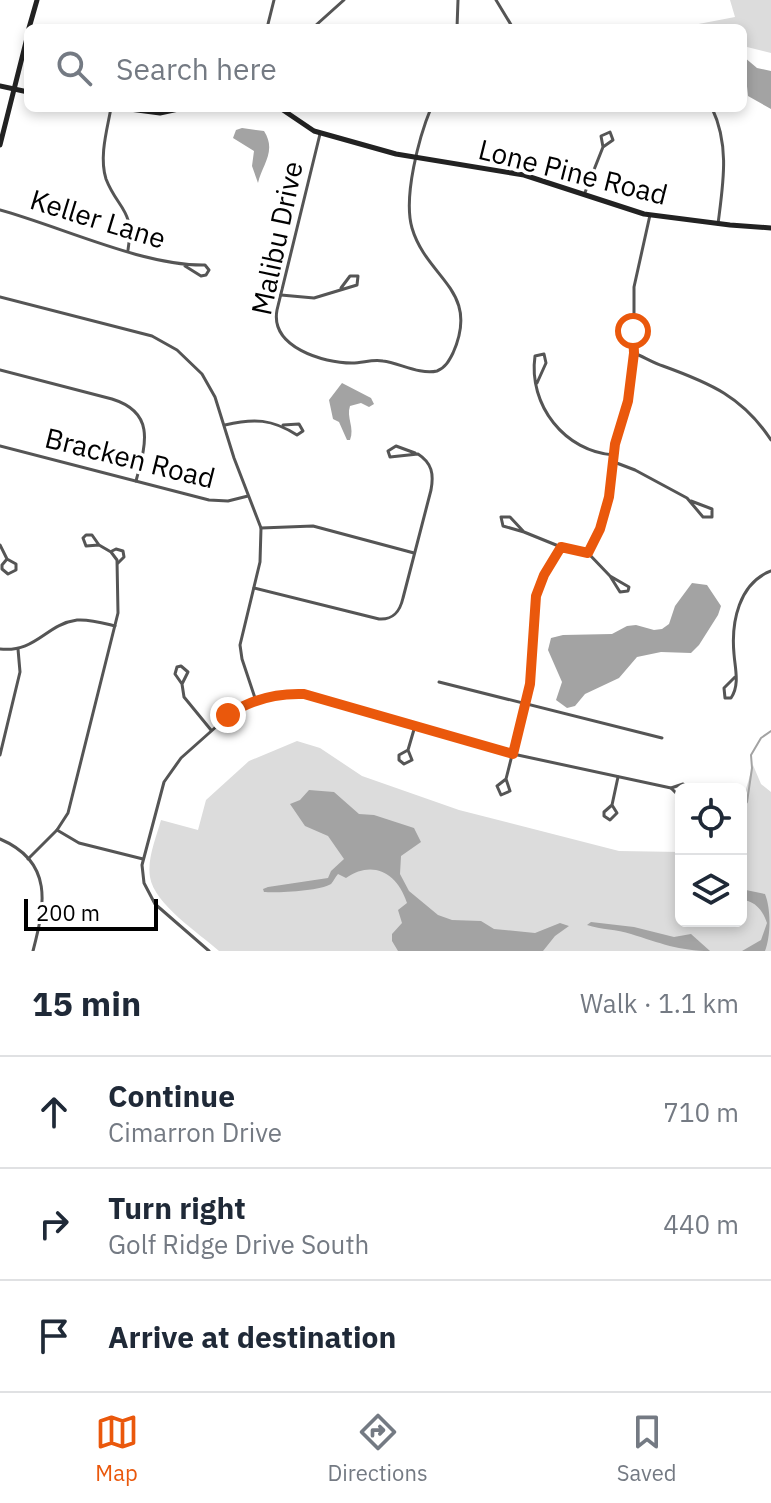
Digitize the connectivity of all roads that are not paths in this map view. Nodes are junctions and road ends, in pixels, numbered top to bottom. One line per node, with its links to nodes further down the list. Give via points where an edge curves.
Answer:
1 (37, 0): 6 (street)
2 (274, 0): 7 (street)
3 (344, 0): 8 (street)
4 (458, 0): 9 (street)
5 (496, 0): 10 (street)
6 (31, 24)
7 (268, 24)
8 (317, 24)
9 (457, 24)
10 (511, 24)
11 (24, 50): 13 (street)
12 (0, 86): 13 (street)
13 (14, 89): 14 (street); 20 (street)
14 (24, 91)
15 (110, 112): 28 (street, via 103,163 129,218)
16 (286, 112): 19 (street, Lone Pine Road)
17 (430, 112): 22 (street)
18 (714, 112): 26 (street, via 725,155)
19 (320, 133): 22 (street, Lone Pine Road); 31 (street, Malibu Drive)
20 (0, 145)
21 (603, 147): 23 (street)
22 (417, 159): 23 (street, Lone Pine Road, via 524,175); 31 (street, Malibu Drive, via 410,199 413,230 462,313 456,345 445,366 427,371 308,353 277,330)
23 (584, 195): 25 (street, Lone Pine Road)
24 (0, 210): 28 (street, Keller Lane)
25 (650, 215): 26 (street, Lone Pine Road); 33 (street, via 634,287)
26 (718, 224): 27 (street, Lone Pine Road)
27 (771, 228)
28 (128, 250): 29 (street, Keller Lane)
29 (185, 266): 29 (street, Keller Lane, via 201,276 209,270 205,265)
30 (341, 288): 31 (street, via 314,298)
31 (281, 295)
32 (0, 297): 36 (street, via 165,343 202,374)
33 (634, 353): 38 (street, via 720,390 750,412); 41 (street)
34 (0, 370): 43 (street, via 130,407 145,433)
35 (537, 383): 35 (street, via 534,359 544,354 546,363); 41 (street, via 545,410 565,436 591,451)
36 (225, 425): 37 (street); 44 (street)
37 (283, 425): 37 (street, via 297,435 303,431 299,424)
38 (771, 440)
39 (0, 446): 43 (street, Bracken Road)
40 (415, 453): 40 (street, via 397,458 388,453 396,446); 52 (street, via 429,463 433,478)
41 (614, 455): 42 (street)
42 (614, 462): 45 (street); 53 (street, via 607,507)
43 (136, 481): 44 (street, Bracken Road, via 219,501)
44 (250, 496): 46 (street)
45 (691, 501): 45 (street, via 703,517 713,515 712,509)
46 (261, 528): 52 (street, via 313,526); 58 (street, via 262,554)
47 (524, 532): 47 (street, via 503,526 501,517 510,517); 50 (street)
48 (0, 545): 54 (street)
49 (99, 545): 51 (street)
50 (561, 547): 53 (street); 66 (street, via 536,596)
51 (111, 552): 55 (street); 55 (street, via 123,551)
52 (414, 553): 58 (street, via 400,608 389,619)
53 (588, 553): 57 (street)
54 (7, 559)
55 (118, 563): 59 (street)
56 (771, 571): 62 (street, via 752,581 741,600 734,637)
57 (610, 576): 57 (street, via 620,592 628,591 626,583)
58 (254, 588): 65 (street, via 240,651)
59 (115, 626): 61 (street, via 71,621); 79 (street, via 69,808)
60 (0, 649): 61 (street)
61 (18, 649): 72 (street, via 19,679)
62 (735, 677): 62 (street, via 734,695 725,698 724,688)
63 (439, 682): 66 (street)
64 (182, 684): 68 (street, via 189,706)
65 (256, 701): 67 (street, via 308,695); 68 (street)
66 (525, 704): 69 (street); 71 (street)
67 (415, 726): 70 (street); 71 (street)
68 (211, 730): 82 (street, via 164,782)
69 (662, 738)
70 (408, 750)
71 (513, 754): 73 (street); 74 (street)
72 (0, 755)
73 (618, 777): 76 (street); 78 (street)
74 (506, 779)
75 (675, 787): 76 (street)
76 (671, 788): 77 (street)
77 (675, 792)
78 (612, 805)
79 (57, 830): 81 (street); 82 (street, via 79,843)
80 (0, 839): 81 (street)
81 (28, 859): 83 (street, via 44,899)
82 (143, 859): 84 (street, via 152,901)
83 (33, 951)
84 (209, 951)

